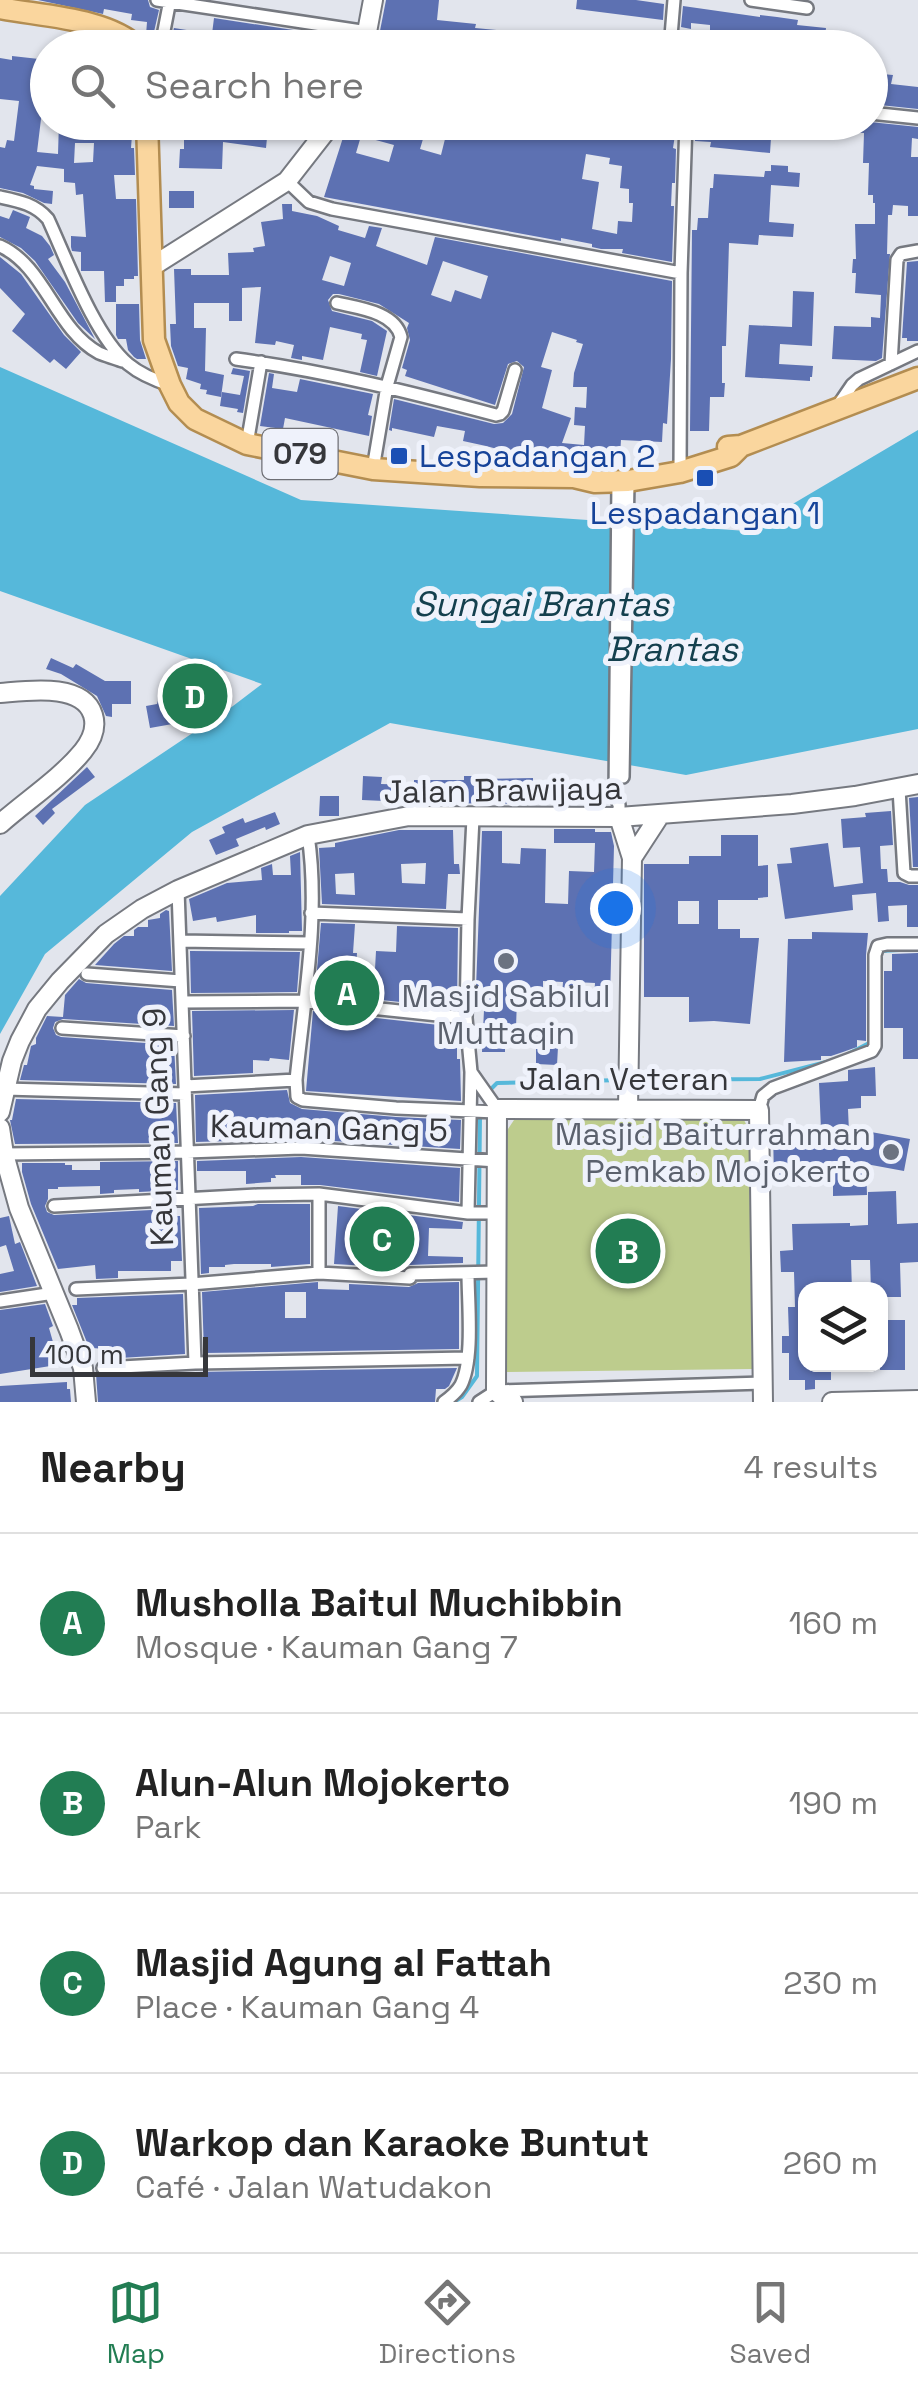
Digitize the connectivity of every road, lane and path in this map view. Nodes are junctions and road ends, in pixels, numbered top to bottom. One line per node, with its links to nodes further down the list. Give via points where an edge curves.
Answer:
1 (373, 0): 10 (main road)
2 (674, 0): 11 (street)
3 (751, 0): 6 (street)
4 (165, 1): 8 (street); 9 (street)
5 (11, 6): 7 (main road)
6 (807, 8)
7 (107, 30)
8 (163, 30)
9 (311, 30)
10 (368, 30)
11 (672, 30)
12 (888, 114): 13 (street)
13 (918, 118)
14 (149, 140): 21 (main road, 079)
15 (319, 140): 17 (main road)
16 (685, 140): 22 (street)
17 (287, 180): 21 (main road); 22 (street, via 309,202 332,209)
18 (0, 197): 26 (street, via 29,204 48,219 98,322)
19 (0, 246): 26 (street, via 17,256 86,343)
20 (918, 251): 28 (street, via 897,260)
21 (153, 266): 31 (main road, 079, via 154,340)
22 (681, 273): 35 (street)
23 (337, 303): 32 (street, via 388,319 400,331)
24 (918, 351): 28 (street)
25 (236, 359): 27 (street)
26 (126, 362): 31 (street)
27 (261, 362): 32 (street); 34 (street)
28 (891, 364): 33 (street, via 852,385)
29 (515, 370): 32 (street, via 498,415)
30 (918, 378): 33 (main road, 079)
31 (170, 384): 34 (main road, 079, via 195,419)
32 (387, 386): 36 (street)
33 (834, 411): 35 (main road, 079)
34 (247, 444): 36 (main road, 079)
35 (680, 466): 37 (main road, 079); 38 (main road, 079)
36 (374, 469): 37 (main road, 079)
37 (574, 477): 38 (main road, 079)
38 (622, 486): 42 (street)
39 (0, 693): 45 (main road, via 71,694 90,707 95,727 72,763)
40 (918, 784): 41 (main road, Jalan Brawijaya)
41 (899, 794): 43 (main road, Jalan Brawijaya); 48 (street, via 904,873)
42 (619, 803): 43 (main road, Jalan Brawijaya); 44 (main road, Jalan Brawijaya); 47 (main road)
43 (660, 815): 47 (main road)
44 (474, 818): 46 (main road, Jalan Brawijaya, via 409,816); 51 (street)
45 (0, 824)
46 (308, 836): 49 (main road, Jalan Brawijaya); 50 (street)
47 (632, 858): 66 (main road)
48 (918, 876)
49 (178, 890): 52 (street, Kauman Gang 9); 64 (main road, Jalan Brawijaya, via 106,934 60,981 28,1024)
50 (312, 912): 51 (street); 53 (street)
51 (468, 919): 59 (street)
52 (180, 941): 53 (street); 56 (street, Kauman Gang 9)
53 (310, 943): 57 (street)
54 (918, 944): 67 (street, via 878,946 872,1051 773,1088)
55 (88, 974): 56 (street)
56 (181, 981): 58 (street, Kauman Gang 9)
57 (304, 1001): 58 (street); 59 (street); 63 (street)
58 (182, 1002): 61 (street, Kauman Gang 9)
59 (466, 1018): 62 (street)
60 (62, 1028): 61 (street)
61 (184, 1036): 65 (street, Kauman Gang 9)
62 (470, 1072): 68 (street); 68 (street)
63 (296, 1080): 65 (street); 68 (street, via 297,1097 304,1100)
64 (5, 1089): 65 (street); 69 (main road, Jalan Brawijaya)
65 (185, 1090): 71 (street, Kauman Gang 9)
66 (628, 1100): 67 (main road, Jalan Veteran); 68 (main road, Jalan Veteran)
67 (761, 1103): 89 (main road, Jalan Veteran)
68 (487, 1109): 73 (main road); 73 (street)
69 (0, 1112)
70 (0, 1128): 72 (main road)
71 (187, 1152): 72 (street, Kauman Gang 5); 73 (street, Kauman Gang 5, via 301,1148); 75 (street, Kauman Gang 9)
72 (2, 1155): 82 (main road)
73 (480, 1160): 77 (main road); 77 (street)
74 (319, 1194): 75 (street); 77 (street); 79 (street)
75 (188, 1199): 76 (street); 80 (street, Kauman Gang 9)
76 (54, 1206)
77 (480, 1213): 78 (main road)
78 (479, 1273): 79 (street); 84 (street); 88 (main road)
79 (318, 1274): 80 (street)
80 (191, 1284): 81 (street); 85 (street, Kauman Gang 9)
81 (76, 1289)
82 (54, 1293): 83 (street); 91 (main road, via 82,1368)
83 (0, 1301)
84 (468, 1358): 85 (street); 92 (street, via 460,1389)
85 (195, 1364): 86 (street)
86 (102, 1368)
87 (621, 1386): 88 (street); 89 (street); 95 (street)
88 (496, 1390): 93 (street); 94 (main road)
89 (763, 1392)
90 (918, 1400): 96 (main road)
91 (86, 1402)
92 (444, 1402)
93 (479, 1402)
94 (513, 1402)
95 (621, 1402)
96 (832, 1402)

